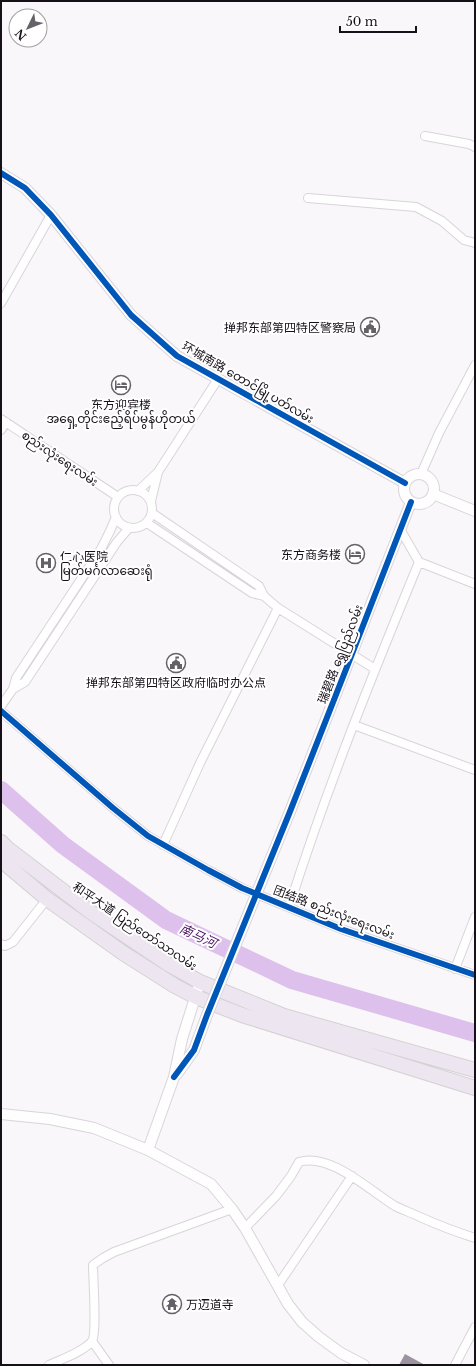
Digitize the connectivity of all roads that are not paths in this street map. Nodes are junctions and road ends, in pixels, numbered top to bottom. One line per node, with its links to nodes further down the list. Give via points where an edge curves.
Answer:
1 (425, 136): 2 (street)
2 (475, 147)
3 (1, 173): 5 (street, 环城南路 တောင်မြို့ပတ်လမ်း, via 25,188)
4 (308, 198): 6 (street, via 416,207 442,221 464,240)
5 (51, 215): 7 (street); 9 (street, 环城南路 တောင်မြို့ပတ်လမ်း, via 130,315 177,356)
6 (475, 243)
7 (1, 303)
8 (475, 364): 12 (street, via 438,433)
9 (218, 379): 11 (street); 13 (street, 环城南路 တောင်မြို့ပတ်လမ်း)
10 (3, 424): 16 (street, စည်းလုံးရေးလမ်း)
11 (158, 472): 14 (street); 17 (street)
12 (421, 474): 13 (street, via 412,476); 15 (street, via 432,482)
13 (405, 483): 18 (street, via 405,496)
14 (138, 491): 16 (street, via 127,491); 17 (street)
15 (433, 494): 18 (street, via 424,503); 19 (street)
16 (118, 497): 21 (street, via 114,510)
17 (151, 501): 20 (street)
18 (411, 502): 24 (street, 瑞碧路 ရွှေပြည်လမ်း)
19 (475, 511)
20 (152, 513): 22 (street); 27 (street, via 259,586)
21 (116, 516): 23 (street, via 119,522); 31 (street, via 101,549 16,678)
22 (146, 523): 23 (street, via 141,527); 27 (street, via 252,593)
23 (129, 528): 31 (street, via 116,542 25,682)
24 (400, 529): 25 (street); 29 (street, 瑞碧路 ရွှေပြည်လမ်း)
25 (419, 562): 26 (street); 30 (street)
26 (475, 584)
27 (264, 596): 28 (street)
28 (278, 608): 29 (street); 37 (street, via 200,762)
29 (352, 654): 30 (street); 48 (street, 瑞碧路 ရွှေပြည်လမ်း, bridge, via 194,1050)
30 (375, 669): 34 (street)
31 (13, 689): 32 (street)
32 (1, 706)
33 (1, 711): 37 (street, 团结路 စည်းလုံးရေးလမ်း, via 113,808)
34 (354, 725): 35 (street); 40 (street, via 306,853)
35 (475, 770)
36 (1, 842): 45 (highway, 和平大道 ပြည်တော်သာလမ်း, via 92,913 168,964)
37 (163, 845): 40 (street, 团结路 စည်းလုံးရေးလမ်း, via 242,888)
38 (1, 860): 39 (highway)
39 (47, 899): 42 (street, via 13,942 5,946); 46 (highway, via 123,953)
40 (289, 907): 43 (street, 团结路 စည်းလုံးရေးလမ်း, via 341,929)
41 (475, 917): 43 (street)
42 (1, 944)
43 (455, 969): 44 (street, 团结路 စည်းလုံးရေးလမ်း)
44 (475, 975)
45 (200, 982): 46 (street); 47 (highway, 和平大道 ပြည်တော်သာလမ်း, via 284,1016)
46 (196, 997): 48 (street, via 182,1039); 49 (highway, via 242,1015)
47 (475, 1070)
48 (174, 1077): 51 (street)
49 (475, 1088)
50 (1, 1114): 51 (street, via 50,1119 94,1128)
51 (148, 1150): 53 (street, via 211,1184)
52 (352, 1176): 54 (street, via 317,1161 299,1162 276,1196); 55 (street, via 396,1206); 56 (street)
53 (232, 1209): 54 (street); 58 (street, via 114,1252 93,1265)
54 (245, 1228): 56 (street)
55 (475, 1238)
56 (278, 1285): 62 (street, via 302,1322 319,1337)
57 (475, 1328): 63 (street)
58 (92, 1341): 59 (street, via 84,1349); 61 (street)
59 (61, 1362): 60 (street)
60 (49, 1365)
61 (109, 1365)
62 (364, 1365)
63 (455, 1365)

